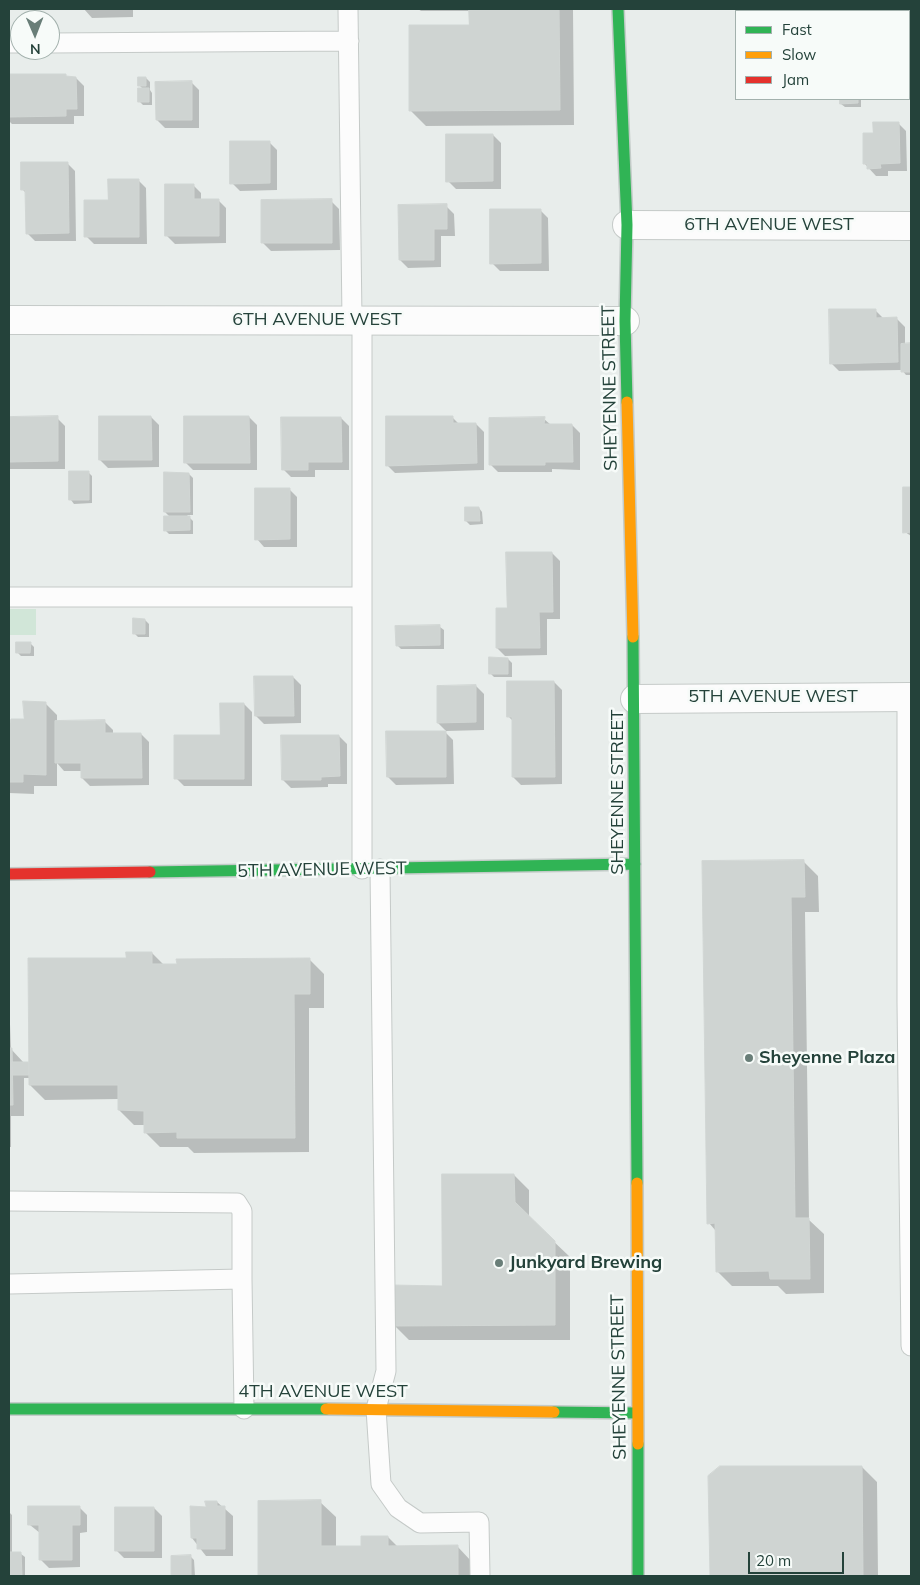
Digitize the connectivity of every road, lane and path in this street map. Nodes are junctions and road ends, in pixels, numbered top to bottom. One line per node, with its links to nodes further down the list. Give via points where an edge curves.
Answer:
1 (348, 9): 3 (lane)
2 (618, 9): 5 (main road, SHEYENNE STREET)
3 (348, 41): 4 (lane); 8 (lane)
4 (60, 43)
5 (627, 225): 6 (street, 6TH AVENUE WEST); 9 (main road, SHEYENNE STREET)
6 (911, 226)
7 (9, 320): 8 (street, 6TH AVENUE WEST)
8 (357, 320): 9 (street, 6TH AVENUE WEST); 11 (lane)
9 (626, 321): 13 (main road, SHEYENNE STREET)
10 (9, 597): 11 (lane)
11 (362, 597): 15 (lane)
12 (909, 697): 13 (street, 5TH AVENUE WEST); 20 (lane, via 907,1012)
13 (635, 699): 14 (main road, SHEYENNE STREET)
14 (635, 864): 15 (main road, 5TH AVENUE WEST); 24 (main road, SHEYENNE STREET)
15 (371, 869): 16 (main road, 5TH AVENUE WEST); 23 (lane, via 386,1371)
16 (9, 874)
17 (9, 1201): 18 (lane, via 237,1203 242,1211)
18 (242, 1279): 19 (lane); 22 (lane)
19 (9, 1284)
20 (911, 1346)
21 (9, 1409): 22 (main road, 4TH AVENUE WEST)
22 (244, 1409): 23 (main road, 4TH AVENUE WEST)
23 (376, 1409): 24 (main road, 4TH AVENUE WEST); 25 (lane, via 381,1484 398,1508 420,1523 479,1522)
24 (637, 1413): 26 (main road, SHEYENNE STREET)
25 (480, 1576)
26 (638, 1576)

